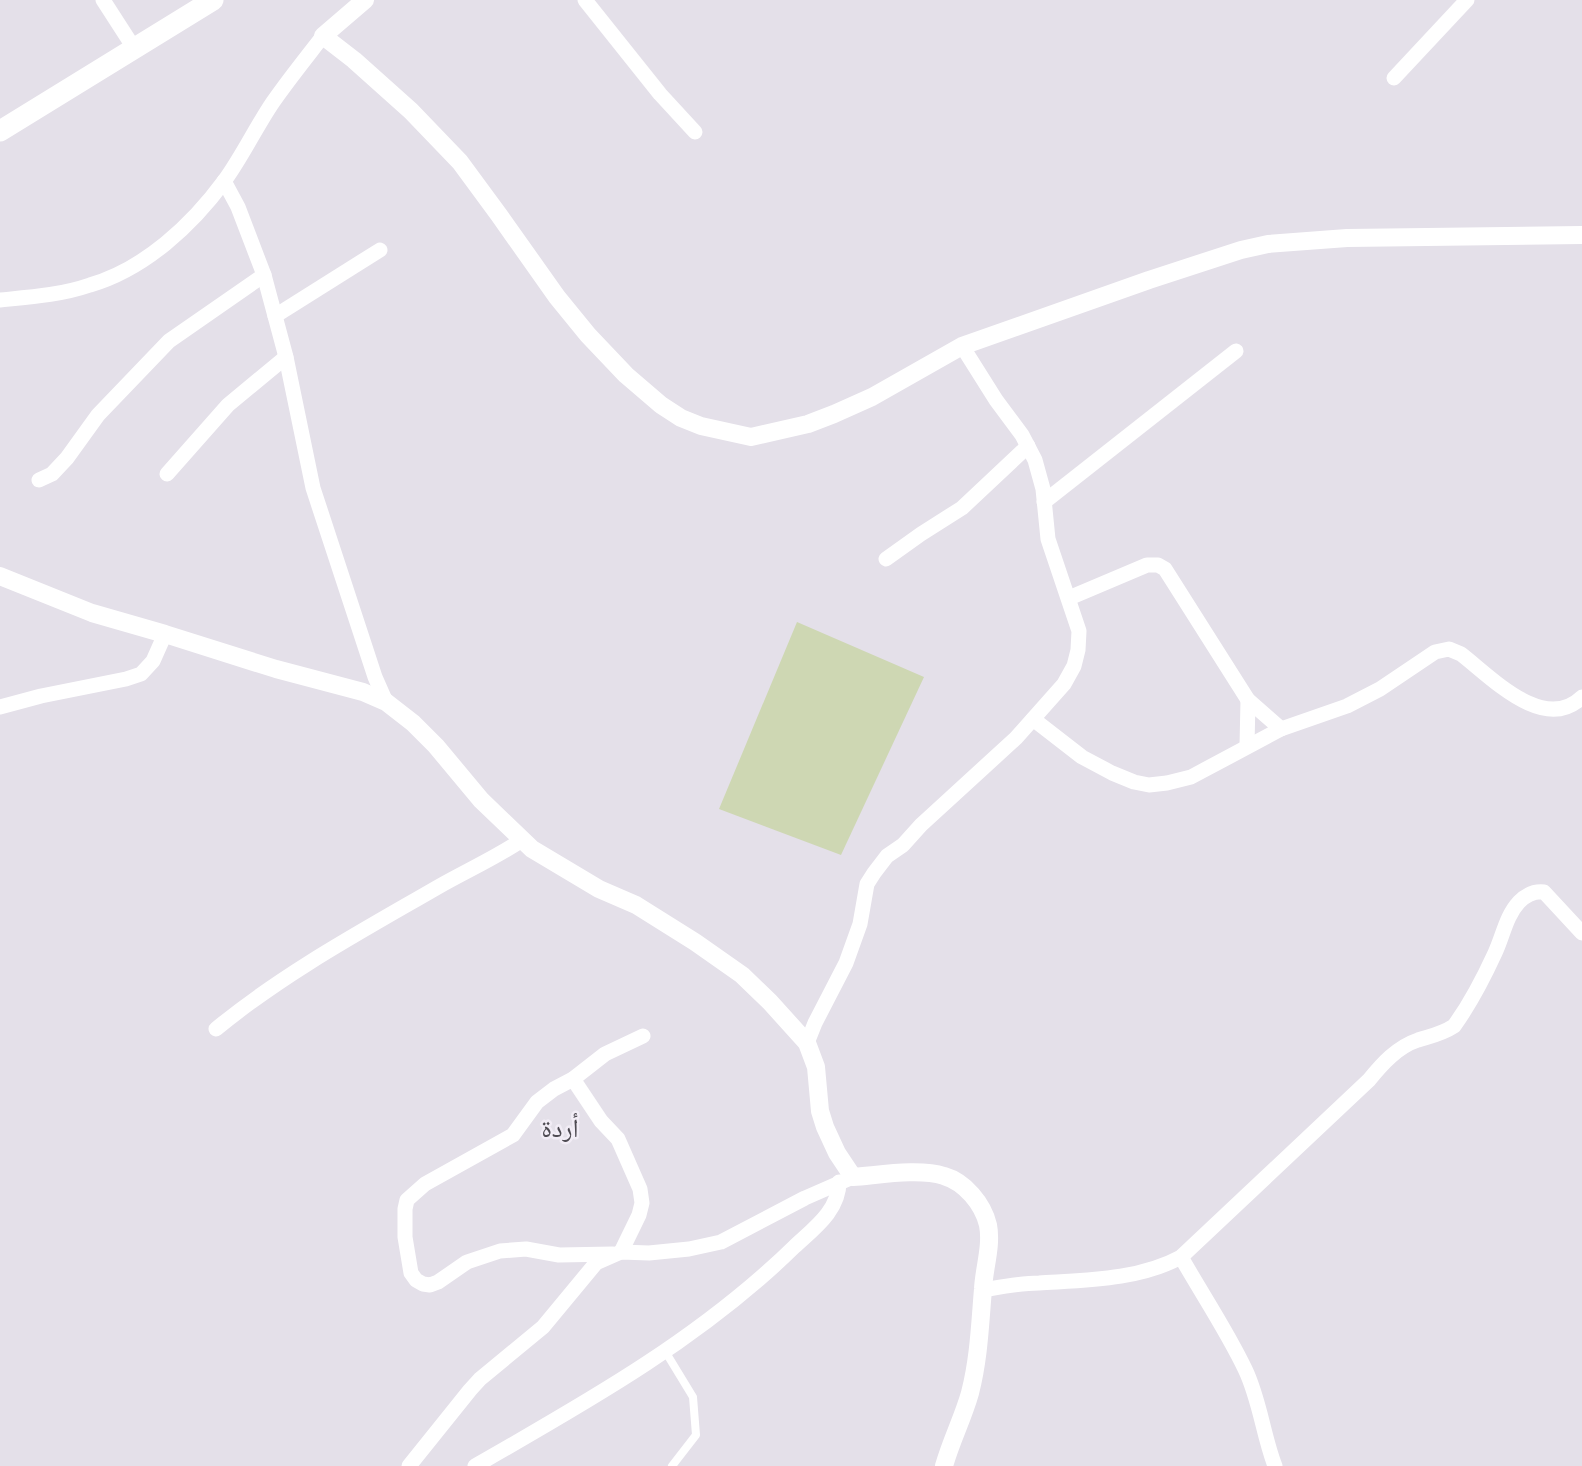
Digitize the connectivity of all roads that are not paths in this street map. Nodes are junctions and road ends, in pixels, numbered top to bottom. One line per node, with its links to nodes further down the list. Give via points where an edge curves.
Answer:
1 (103, 0): 7 (street)
2 (213, 0): 7 (main road)
3 (365, 0): 6 (street)
4 (585, 0): 10 (street)
5 (1467, 0): 8 (street)
6 (323, 36): 11 (street, via 272,104); 17 (street, via 411,111 445,146 588,335 634,382 681,418 751,437 782,432 872,397)
7 (134, 48): 9 (main road)
8 (1394, 78)
9 (0, 131)
10 (695, 132)
11 (224, 181): 14 (street); 15 (street, via 197,214 161,247 130,268 55,295)
12 (1582, 236): 17 (street, via 1347,238 1268,244 1149,280)
13 (380, 250): 16 (street)
14 (264, 275): 16 (street); 22 (street, via 169,340 98,416 67,458 52,474)
15 (0, 300)
16 (275, 316): 19 (street)
17 (962, 346): 20 (street)
18 (1236, 351): 23 (street)
19 (286, 357): 21 (street, via 228,405); 30 (street, via 313,488)
20 (1028, 446): 23 (street, via 1040,473); 24 (street, via 963,508)
21 (167, 474)
22 (39, 480)
23 (1044, 502): 26 (street, via 1048,538)
24 (886, 560)
25 (0, 576): 27 (street, via 92,613)
26 (1069, 598): 29 (street, via 1147,565 1158,565 1171,575); 32 (street, via 1079,631 1074,666 1064,684)
27 (165, 634): 30 (street); 31 (street, via 153,661 141,674)
28 (1582, 697): 33 (street, via 1563,708 1533,706 1461,654 1447,649 1435,652 1380,689 1347,705)
29 (1248, 700): 33 (street); 34 (street)
30 (386, 702): 35 (street, via 436,746 481,800)
31 (0, 707)
32 (1033, 719): 34 (street, via 1082,757 1123,778 1149,785 1191,777); 39 (street, via 887,856 874,873 867,884 860,924 846,963)
33 (1281, 729): 34 (street)
34 (1246, 746)
35 (522, 840): 37 (street, via 315,958); 39 (street, via 547,860 666,923 742,975)
36 (1582, 933): 43 (street, via 1544,892 1524,897 1508,918 1495,953 1454,1026 1390,1057)
37 (216, 1029)
38 (643, 1036): 40 (street, via 605,1054)
39 (807, 1043): 41 (street, via 816,1067 820,1111)
40 (573, 1079): 42 (street, via 618,1139 640,1189 639,1215); 42 (street, via 537,1102 513,1135 438,1176 407,1200 404,1226 411,1273 416,1280 430,1285 473,1259 500,1251)
41 (846, 1179): 42 (street, via 721,1242 689,1249); 44 (street, via 932,1174 955,1180 981,1209 987,1224); 45 (street, via 825,1217 794,1247 725,1309)
42 (616, 1253): 46 (street, via 590,1269 543,1327 480,1379)
43 (1181, 1257): 44 (street, via 1155,1269 1122,1275); 50 (street, via 1246,1370)
44 (982, 1290): 49 (street, via 975,1373)
45 (665, 1351): 47 (street); 48 (lane, via 693,1397 696,1434)
46 (409, 1466)
47 (475, 1466)
48 (672, 1466)
49 (944, 1466)
50 (1275, 1466)

